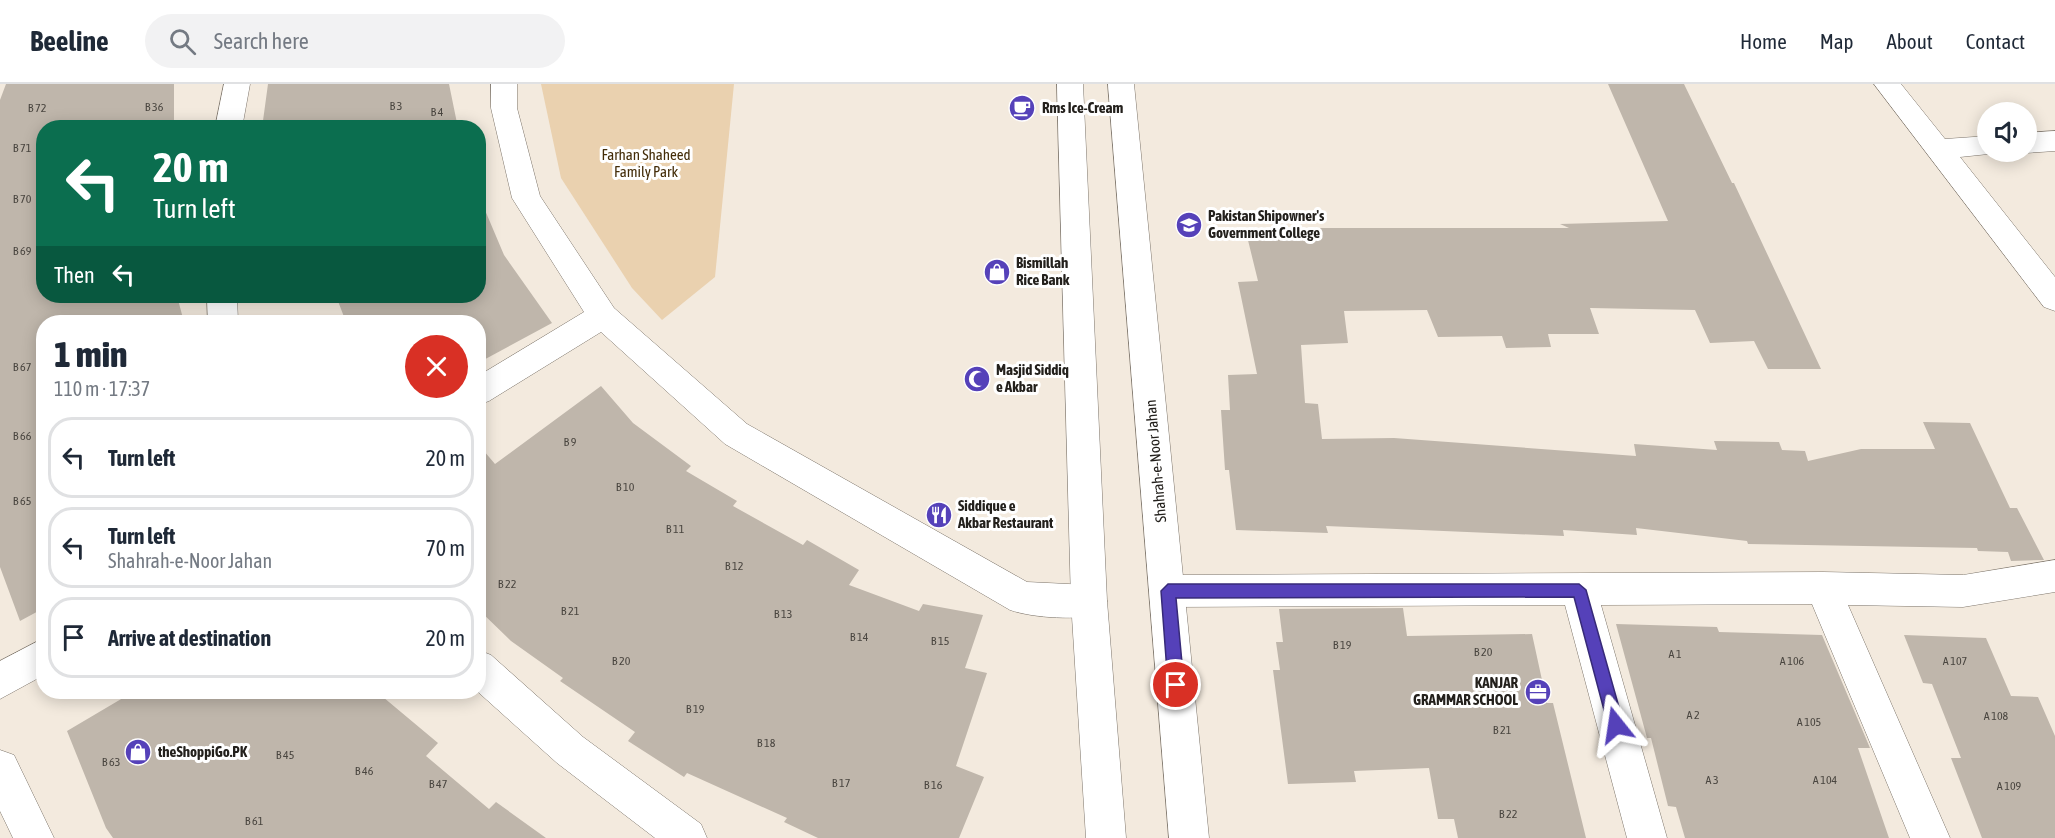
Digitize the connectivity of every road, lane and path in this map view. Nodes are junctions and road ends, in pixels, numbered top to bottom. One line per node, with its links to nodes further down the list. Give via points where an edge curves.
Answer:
1 (237, 84): 6 (street)
2 (504, 84): 12 (street, via 504,108 526,198)
3 (1070, 84): 18 (street)
4 (1121, 84): 17 (street, Shahrah-e-Noor Jahan)
5 (1887, 84): 10 (street)
6 (230, 120)
7 (2055, 141): 8 (street)
8 (2037, 142)
9 (1977, 147): 10 (street)
10 (1938, 149): 11 (street)
11 (2055, 299)
12 (603, 316): 13 (street); 18 (street, via 736,434 1023,598)
13 (486, 387)
14 (2055, 576): 15 (street, via 1962,591)
15 (1823, 588): 16 (street); 28 (street)
16 (1579, 590): 17 (street); 27 (street)
17 (1168, 591): 26 (street, Shahrah-e-Noor Jahan)
18 (1089, 601): 25 (street)
19 (36, 660): 21 (street)
20 (486, 674): 24 (street, via 570,750)
21 (0, 681)
22 (0, 769): 23 (street)
23 (34, 838)
24 (687, 838)
25 (1106, 838)
26 (1189, 838)
27 (1647, 838)
28 (1930, 838)

